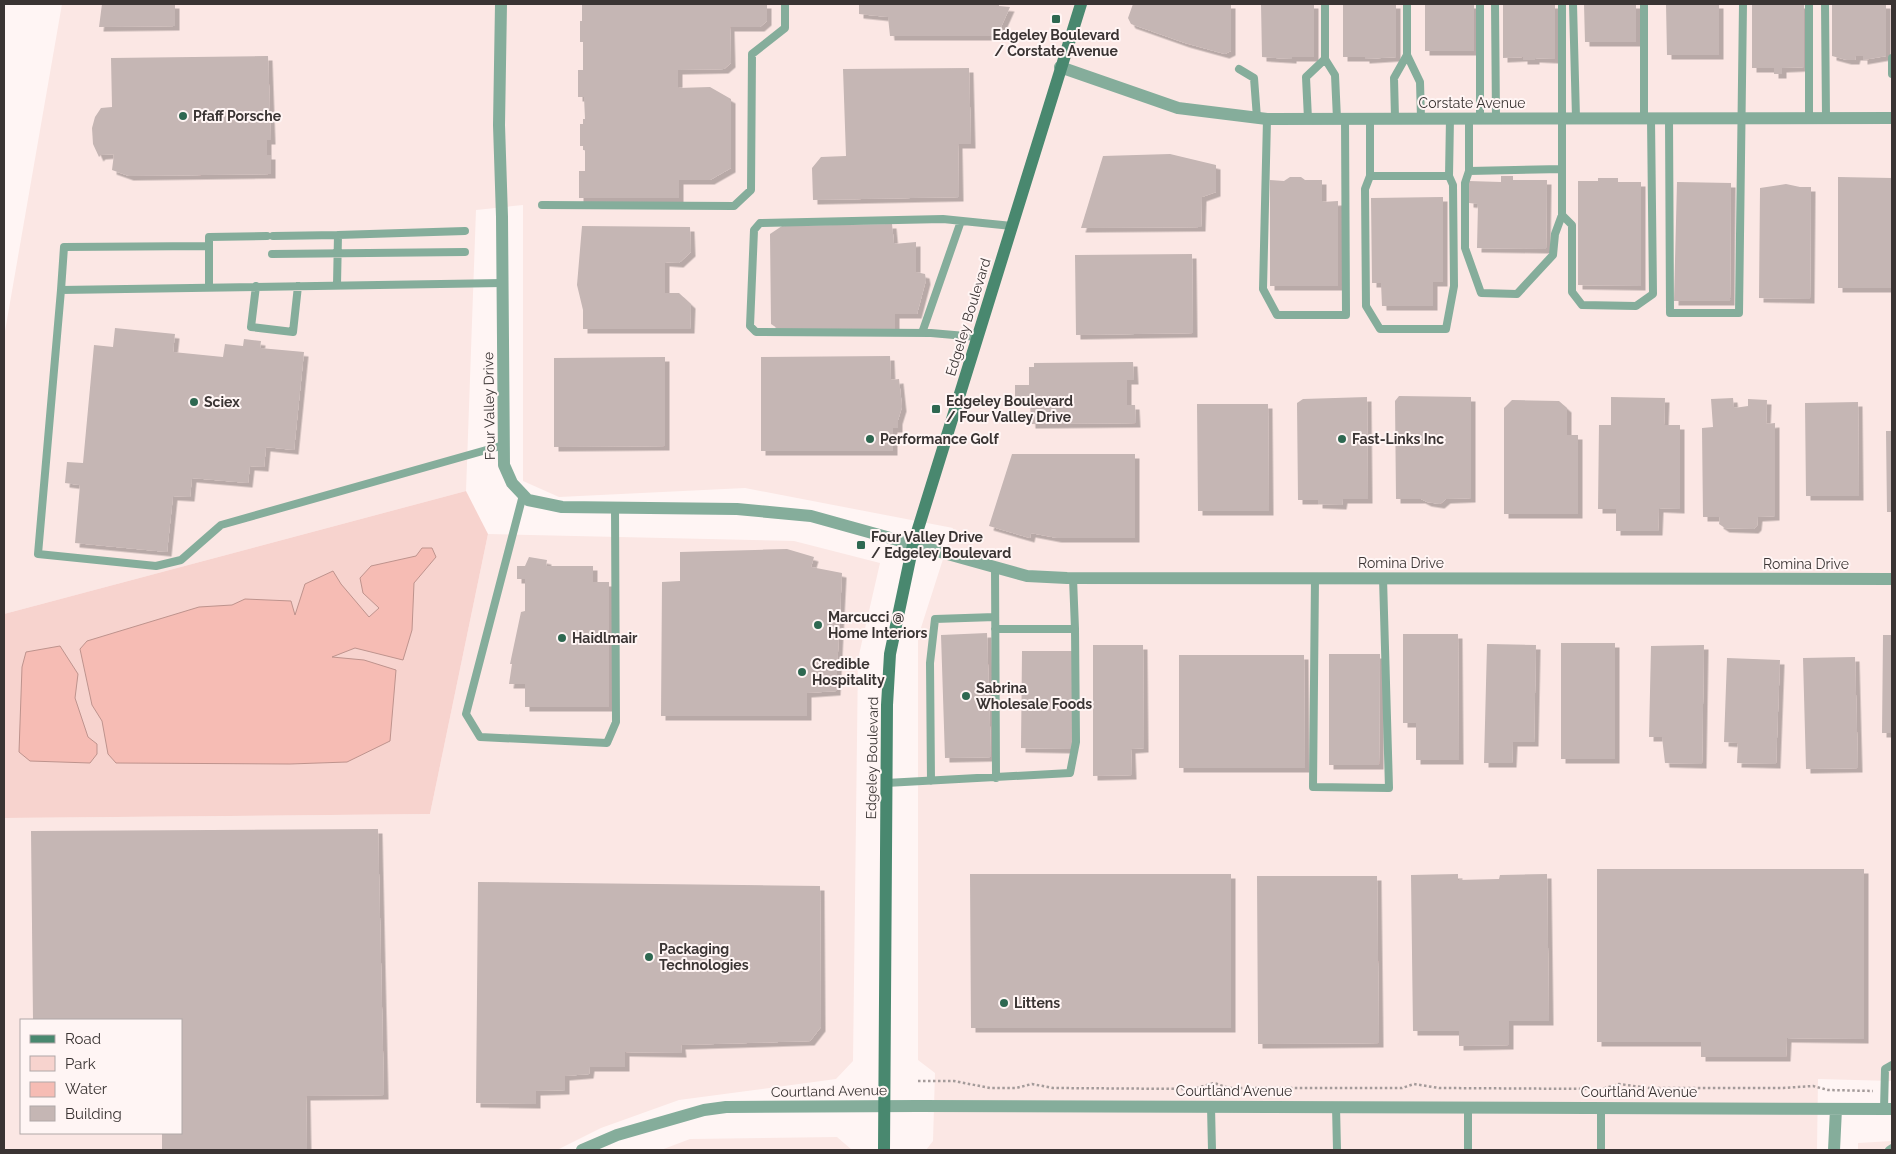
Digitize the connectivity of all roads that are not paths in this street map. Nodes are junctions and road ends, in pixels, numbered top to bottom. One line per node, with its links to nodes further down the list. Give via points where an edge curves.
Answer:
1 (501, 4): 51 (street, Four Valley Drive, via 499,125)
2 (785, 4): 41 (lane, via 785,28 752,54 750,190 734,206)
3 (1081, 4): 17 (street, Edgeley Boulevard)
4 (1325, 4): 16 (lane)
5 (1407, 4): 14 (lane)
6 (1480, 4): 24 (lane)
7 (1495, 4): 25 (lane)
8 (1562, 4): 26 (lane)
9 (1573, 4): 27 (lane)
10 (1644, 4): 28 (lane)
11 (1743, 4): 29 (lane)
12 (1810, 4): 36 (lane)
13 (1825, 4): 30 (lane)
14 (1407, 55): 21 (lane, via 1394,78); 22 (lane, via 1420,82)
15 (1892, 58): 19 (lane)
16 (1325, 59): 33 (lane, via 1306,77); 34 (lane, via 1335,75)
17 (1060, 67): 32 (street, Corstate Avenue, via 1178,108); 44 (street, Edgeley Boulevard)
18 (1239, 69): 32 (lane, via 1254,78)
19 (1892, 74)
20 (1370, 118): 21 (street, Corstate Avenue); 34 (street, Corstate Avenue); 39 (lane)
21 (1395, 118): 22 (street, Corstate Avenue)
22 (1421, 118): 23 (street, Corstate Avenue)
23 (1450, 118): 24 (street, Corstate Avenue); 40 (lane)
24 (1474, 118): 25 (street, Corstate Avenue); 38 (lane)
25 (1496, 118): 26 (street, Corstate Avenue)
26 (1562, 118): 27 (street, Corstate Avenue); 37 (lane)
27 (1576, 118): 28 (street, Corstate Avenue)
28 (1647, 118): 35 (street, Corstate Avenue); 42 (lane, via 1653,294 1636,306 1582,305 1572,292 1572,225)
29 (1741, 118): 35 (street, Corstate Avenue); 35 (lane, via 1739,313 1670,313); 36 (street, Corstate Avenue)
30 (1826, 118): 31 (street, Corstate Avenue); 36 (street, Corstate Avenue)
31 (1892, 118)
32 (1262, 119): 33 (street, Corstate Avenue); 34 (lane, via 1263,289 1277,315 1346,315)
33 (1308, 119): 34 (street, Corstate Avenue)
34 (1341, 119)
35 (1669, 119)
36 (1809, 119)
37 (1562, 169): 38 (lane); 42 (lane)
38 (1469, 171): 42 (lane, via 1465,183 1465,248 1480,293 1517,294 1553,255 1555,234)
39 (1370, 176): 40 (lane); 40 (lane, via 1365,189 1366,306 1380,329 1446,329 1454,286 1453,185)
40 (1449, 176)
41 (542, 204)
42 (1562, 215)
43 (961, 221): 44 (lane); 57 (lane); 57 (lane, via 760,223 754,230 750,326 756,332)
44 (1012, 226): 58 (street, Edgeley Boulevard)
45 (465, 231): 46 (lane)
46 (338, 235): 47 (lane, via 209,237); 49 (lane)
47 (209, 246): 55 (lane); 56 (lane, via 64,247)
48 (465, 252): 49 (lane)
49 (338, 253): 50 (lane); 54 (lane)
50 (272, 254)
51 (503, 283): 54 (lane); 59 (street, Four Valley Drive)
52 (256, 286): 53 (lane); 53 (lane, via 251,327 293,332); 55 (lane)
53 (298, 286): 54 (lane)
54 (337, 286)
55 (210, 287): 56 (lane)
56 (61, 290): 59 (lane, via 38,554 156,566 181,560 221,525)
57 (922, 333): 58 (lane)
58 (977, 337): 62 (street, Edgeley Boulevard)
59 (504, 445): 60 (street, Four Valley Drive, via 504,465 512,483)
60 (523, 494): 61 (street, Four Valley Drive, via 528,500 562,507); 61 (lane, via 466,714 480,737 607,743 616,722)
61 (615, 508): 62 (street, Four Valley Drive, via 737,510 811,516)
62 (913, 545): 63 (street, Romina Drive); 73 (street, Edgeley Boulevard, via 890,654)
63 (995, 567): 64 (street, Romina Drive, via 1028,576); 68 (lane)
64 (1073, 578): 65 (street, Romina Drive); 70 (lane)
65 (1315, 578): 66 (street, Romina Drive); 66 (lane, via 1313,787 1389,788)
66 (1383, 578): 67 (street, Romina Drive)
67 (1892, 579)
68 (995, 617): 69 (lane); 72 (lane, via 935,620 930,663)
69 (995, 629): 70 (lane); 71 (lane)
70 (1075, 629): 71 (lane, via 1076,742 1070,773)
71 (996, 778): 72 (lane)
72 (931, 781): 73 (lane)
73 (886, 783): 75 (street, Edgeley Boulevard)
74 (1892, 1065): 81 (lane, via 1884,1069)
75 (885, 1106): 76 (street, Courtland Avenue); 83 (street, Courtland Avenue, via 726,1107 704,1110 617,1135); 84 (street, Edgeley Boulevard)
76 (1212, 1106): 77 (street, Courtland Avenue); 85 (lane)
77 (1336, 1106): 78 (street, Courtland Avenue); 86 (lane)
78 (1468, 1107): 79 (street, Courtland Avenue); 87 (lane)
79 (1600, 1107): 80 (street, Courtland Avenue); 88 (lane)
80 (1836, 1109): 81 (street, Courtland Avenue); 89 (street)
81 (1888, 1109)
82 (1892, 1148): 90 (lane)
83 (582, 1150)
84 (884, 1150)
85 (1212, 1150)
86 (1337, 1150)
87 (1468, 1150)
88 (1601, 1150)
89 (1834, 1150)
90 (1889, 1150)

